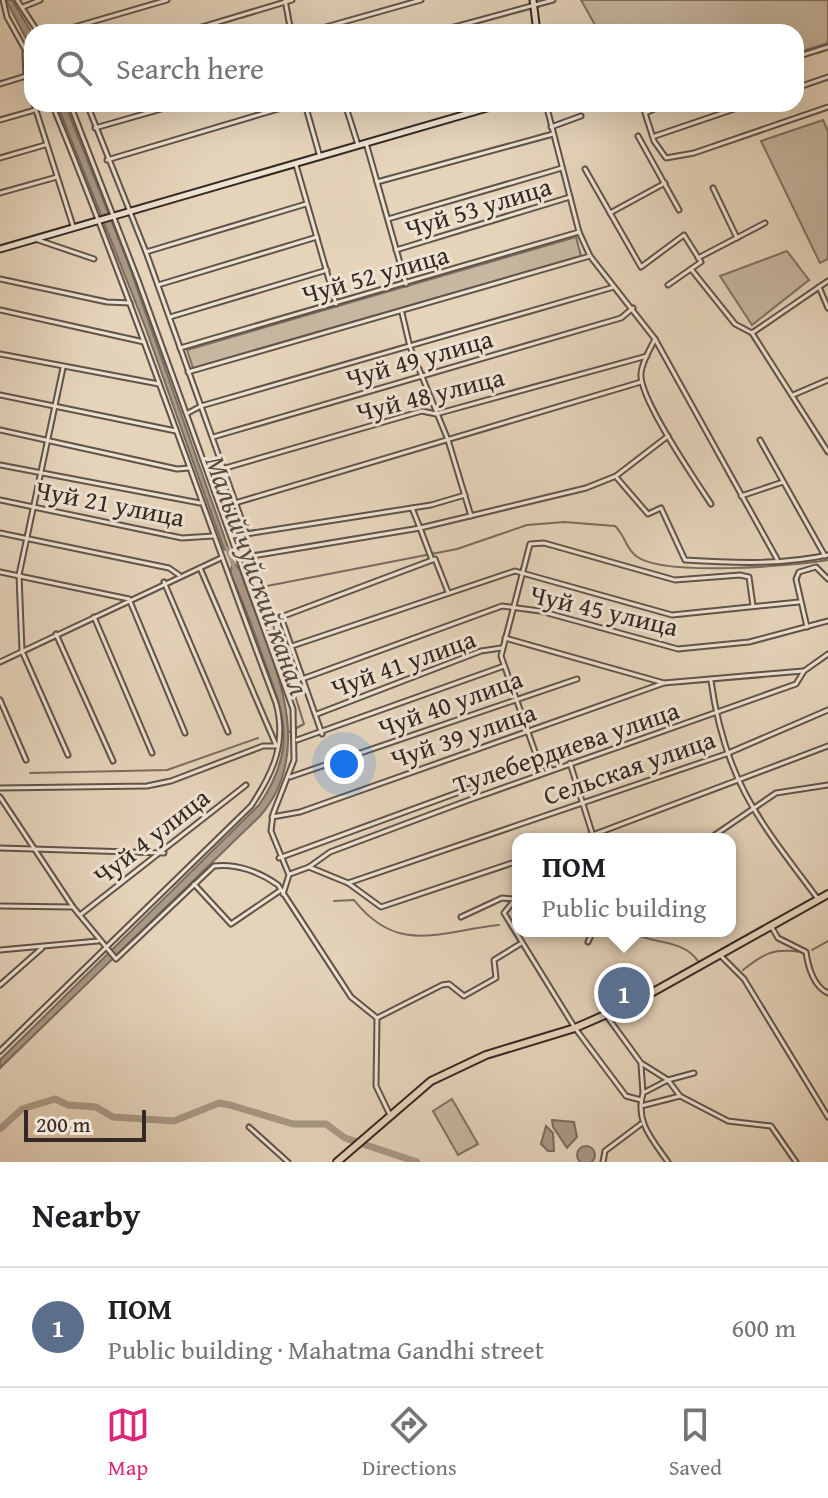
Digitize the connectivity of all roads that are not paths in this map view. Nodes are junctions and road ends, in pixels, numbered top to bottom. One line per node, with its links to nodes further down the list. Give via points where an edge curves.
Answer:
1 (17, 0): 10 (street)
2 (40, 0): 10 (street)
3 (167, 0): 12 (street)
4 (292, 0): 7 (street)
5 (421, 0): 15 (street)
6 (553, 0): 9 (street)
7 (285, 1): 13 (street); 14 (street)
8 (2, 2): 18 (street)
9 (534, 2): 16 (street); 17 (street)
10 (23, 7): 11 (street)
11 (33, 24)
12 (87, 24)
13 (211, 24)
14 (289, 24)
15 (336, 24)
16 (462, 24)
17 (536, 24)
18 (24, 47)
19 (828, 47): 20 (street)
20 (804, 54)
21 (24, 77): 23 (street)
22 (828, 77): 24 (street)
23 (0, 84)
24 (804, 85)
25 (828, 107): 45 (street, via 678,156 664,156)
26 (28, 112): 40 (street)
27 (36, 112): 47 (street)
28 (55, 112): 67 (street)
29 (73, 112): 65 (street)
30 (90, 112): 42 (street)
31 (151, 112): 42 (street)
32 (268, 112): 51 (street)
33 (307, 112): 49 (street)
34 (348, 112): 48 (street)
35 (473, 112): 46 (street)
36 (548, 112): 41 (street)
37 (647, 112): 45 (street)
38 (726, 112): 45 (street)
39 (581, 116): 41 (street)
40 (0, 120)
41 (551, 127): 43 (street)
42 (95, 128): 51 (street)
43 (553, 134): 53 (street); 56 (street)
44 (638, 136): 57 (street)
45 (655, 136)
46 (366, 143): 48 (street); 56 (street)
47 (45, 145): 50 (street); 55 (street)
48 (358, 145): 49 (street)
49 (320, 157): 52 (street)
50 (0, 158)
51 (107, 160): 63 (street)
52 (296, 164): 61 (street); 63 (street)
53 (562, 168): 60 (street); 66 (street)
54 (585, 169): 64 (street)
55 (57, 177): 59 (street); 69 (street)
56 (377, 182): 66 (street)
57 (665, 183): 62 (street); 64 (street)
58 (713, 188): 72 (street)
59 (0, 193)
60 (570, 197): 70 (street); 75 (street, Чуй 53 улица)
61 (306, 204): 71 (street); 76 (street)
62 (679, 210)
63 (131, 213): 65 (street); 76 (street)
64 (610, 213): 78 (street, via 641,267 684,235)
65 (114, 217): 67 (street); 113 (street)
66 (388, 219): 75 (street)
67 (100, 220): 69 (street); 89 (street)
68 (765, 223): 72 (street)
69 (74, 227): 73 (street)
70 (579, 232): 77 (street); 84 (street, Чуй 52 улица)
71 (317, 237): 81 (street); 85 (street)
72 (737, 238): 78 (street)
73 (34, 239): 74 (street); 79 (street)
74 (0, 249)
75 (396, 250): 84 (street)
76 (146, 252): 85 (street)
77 (590, 256): 87 (street); 94 (street)
78 (698, 258): 80 (street, via 701,262)
79 (94, 259)
80 (691, 269): 86 (street); 96 (street, via 735,324)
81 (327, 270): 90 (street); 95 (street)
82 (0, 279): 89 (street)
83 (828, 281): 88 (street)
84 (406, 284): 90 (street, Чуй 52 улица)
85 (158, 285): 95 (street)
86 (668, 285)
87 (614, 287): 91 (street); 99 (street)
88 (819, 287): 92 (street); 96 (street)
89 (130, 303): 98 (street)
90 (336, 304): 100 (street, Чуй 52 улица)
91 (633, 308): 97 (street); 105 (street, Чуй 49 улица, via 621,318)
92 (828, 308)
93 (0, 310): 98 (street)
94 (402, 313): 99 (street); 104 (street)
95 (169, 317): 100 (street)
96 (752, 333): 110 (street)
97 (655, 339): 102 (street); 131 (street)
98 (144, 342): 108 (street)
99 (410, 347): 105 (street); 111 (street)
100 (180, 348): 104 (street)
101 (0, 354): 103 (street)
102 (647, 356): 107 (street); 114 (street, Чуй 48 улица)
103 (63, 368): 108 (street); 112 (street)
104 (188, 372): 111 (street)
105 (420, 376): 114 (street); 118 (street, Чуй 49 улица)
106 (828, 380): 110 (street)
107 (641, 382): 117 (street); 120 (street)
108 (159, 384): 116 (street)
109 (0, 395): 112 (street)
110 (793, 395): 122 (street)
111 (201, 406): 113 (street); 118 (street)
112 (54, 408): 116 (street); 119 (street)
113 (187, 413): 126 (street)
114 (436, 414): 120 (street); 125 (street, Чуй 48 улица, via 422,411)
115 (0, 430): 119 (street)
116 (176, 431): 124 (street)
117 (668, 436): 128 (street); 135 (street)
118 (212, 437): 125 (street)
119 (47, 440): 124 (street); 127 (street)
120 (448, 440): 130 (street); 134 (street)
121 (760, 440): 129 (street)
122 (827, 450)
123 (0, 465): 127 (street)
124 (189, 468): 133 (street)
125 (223, 468): 126 (street, Чуй 48 улица); 134 (street)
126 (208, 473): 143 (street)
127 (40, 474): 133 (street); 136 (street)
128 (616, 476): 138 (street); 150 (street, via 648,514 661,508 685,560)
129 (783, 482): 131 (street); 146 (street)
130 (465, 495): 137 (street); 138 (street)
131 (740, 497): 150 (street)
132 (0, 500): 136 (street, Чуй 21 улица)
133 (200, 503): 142 (street)
134 (235, 503): 141 (street)
135 (711, 504)
136 (33, 507): 142 (street, Чуй 21 улица, via 182,538); 145 (street)
137 (412, 508): 139 (street); 141 (street)
138 (471, 516): 139 (street)
139 (420, 528): 147 (street); 151 (street)
140 (0, 533): 145 (street)
141 (247, 535): 144 (street)
142 (213, 536): 148 (street)
143 (233, 536): 144 (street); 149 (street)
144 (240, 536): 147 (street)
145 (26, 539): 157 (street); 158 (street, via 169,568)
146 (827, 556): 150 (street)
147 (256, 557): 149 (street)
148 (221, 558): 153 (street); 193 (street, via 276,703 282,733)
149 (240, 558): 191 (street, via 293,709)
150 (777, 559)
151 (432, 560): 161 (street); 171 (street, via 283,615)
152 (828, 566): 154 (street)
153 (200, 568): 158 (street); 193 (street)
154 (818, 568): 159 (street); 163 (street, via 799,572)
155 (523, 571): 161 (street); 164 (street, via 672,615); 164 (street, via 530,544 544,543 675,580 749,577); 165 (street)
156 (0, 572): 157 (street)
157 (19, 575): 162 (street); 173 (street)
158 (179, 575): 160 (street)
159 (828, 579)
160 (164, 582): 162 (street); 188 (street)
161 (447, 594): 171 (street)
162 (129, 599): 166 (street); 189 (street)
163 (799, 602): 164 (street); 168 (street)
164 (753, 606)
165 (514, 607): 168 (street, Чуй 45 улица, via 678,649 749,642); 170 (street); 178 (street, Чуй 45 улица, via 502,606)
166 (94, 617): 169 (street); 194 (street)
167 (828, 621): 168 (street, Чуй 45 улица)
168 (807, 627)
169 (56, 634): 173 (street); 198 (street)
170 (505, 638): 172 (street); 181 (street, Чуй 41 улица)
171 (292, 646): 178 (street)
172 (501, 648): 176 (street); 185 (street, Чуй 41 улица)
173 (22, 651): 175 (street); 196 (street)
174 (828, 654): 177 (street, Тулебердиева улица)
175 (0, 662)
176 (504, 666): 182 (street); 190 (street, Чуй 41 улица)
177 (804, 671): 180 (street, Чуй 41 улица); 186 (street, Тулебердиева улица, via 796,684)
178 (302, 679): 185 (street)
179 (577, 679): 182 (street, Чуй 40 улица)
180 (711, 681): 181 (street, Чуй 41 улица); 186 (street)
181 (664, 683): 187 (street, Чуй 39 улица)
182 (516, 699): 187 (street); 202 (street, Чуй 40 улица)
183 (0, 700): 197 (street)
184 (828, 710): 195 (street, Сельская улица)
185 (317, 714): 190 (street)
186 (715, 714): 195 (street); 200 (street, Тулебердиева улица)
187 (528, 730): 199 (street); 210 (street, Чуй 39 улица, via 300,812)
188 (228, 732)
189 (185, 733)
190 (322, 734): 191 (street, Чуй 41 улица)
191 (295, 740): 202 (street)
192 (828, 746): 203 (street)
193 (278, 747): 206 (street, via 263,746 171,781); 240 (street, via 274,767 251,806)
194 (152, 753)
195 (726, 754): 203 (street); 208 (street, Сельская улица)
196 (68, 755)
197 (26, 760)
198 (113, 761)
199 (539, 763): 201 (street); 217 (street)
200 (570, 763): 201 (street, Тулебердиева улица); 208 (street)
201 (552, 769): 219 (street, Тулебердиева улица, via 330,852)
202 (289, 777): 210 (street)
203 (738, 783): 209 (street); 212 (street)
204 (246, 785): 216 (street, Чуй 4 улица)
205 (828, 785): 209 (street, via 776,793)
206 (0, 788)
207 (0, 797): 215 (street)
208 (581, 802): 211 (street); 221 (street, Сельская улица)
209 (750, 808): 213 (street); 226 (street)
210 (272, 817): 217 (street)
211 (593, 833)
212 (605, 833)
213 (717, 833)
214 (0, 848): 215 (street)
215 (33, 851): 216 (street); 229 (street)
216 (164, 853): 230 (street, Чуй 4 улица)
217 (279, 858): 220 (street)
218 (512, 863): 221 (street, via 381,907)
219 (309, 867): 220 (street, Тулебердиева улица); 221 (street)
220 (289, 875): 223 (street)
221 (348, 883)
222 (194, 884): 223 (street, via 214,866 226,864 264,876); 223 (street, via 231,924); 240 (street, via 115,958)
223 (282, 892): 246 (street, via 351,997)
224 (828, 894): 226 (main road)
225 (512, 899): 231 (street, via 502,898)
226 (818, 899): 232 (main road)
227 (512, 901): 233 (street, via 504,913)
228 (0, 906): 229 (street, Чуй 4 улица)
229 (73, 907): 230 (street)
230 (80, 915): 236 (street)
231 (461, 917)
232 (771, 926): 242 (main road); 244 (street, via 778,938 806,952 808,967)
233 (512, 928)
234 (516, 937): 238 (street)
235 (590, 937): 237 (street)
236 (98, 941): 239 (street); 240 (street)
237 (588, 942)
238 (520, 944): 246 (street, via 494,960 496,978 464,996 449,984 442,985); 247 (street)
239 (42, 948): 241 (street); 243 (street)
240 (105, 949): 248 (street)
241 (0, 950)
242 (720, 955): 245 (main road); 256 (street, via 744,979)
243 (0, 985)
244 (828, 993)
245 (606, 1015): 247 (main road); 249 (street)
246 (377, 1018): 255 (street, via 376,1086)
247 (575, 1028): 254 (street, via 626,1096); 255 (main road, via 463,1065 431,1081)
248 (0, 1051)
249 (641, 1063): 251 (street); 252 (street)
250 (694, 1073): 251 (street)
251 (668, 1080): 252 (street); 253 (street)
252 (643, 1093): 254 (street)
253 (680, 1096): 254 (street); 263 (street, via 728,1121 771,1126)
254 (640, 1103): 257 (street)
255 (390, 1115): 260 (main road)
256 (828, 1117)
257 (641, 1124): 261 (street, via 605,1151); 262 (street)
258 (249, 1127): 259 (street)
259 (288, 1162)
260 (337, 1162)
261 (603, 1162)
262 (668, 1162)
263 (796, 1162)

